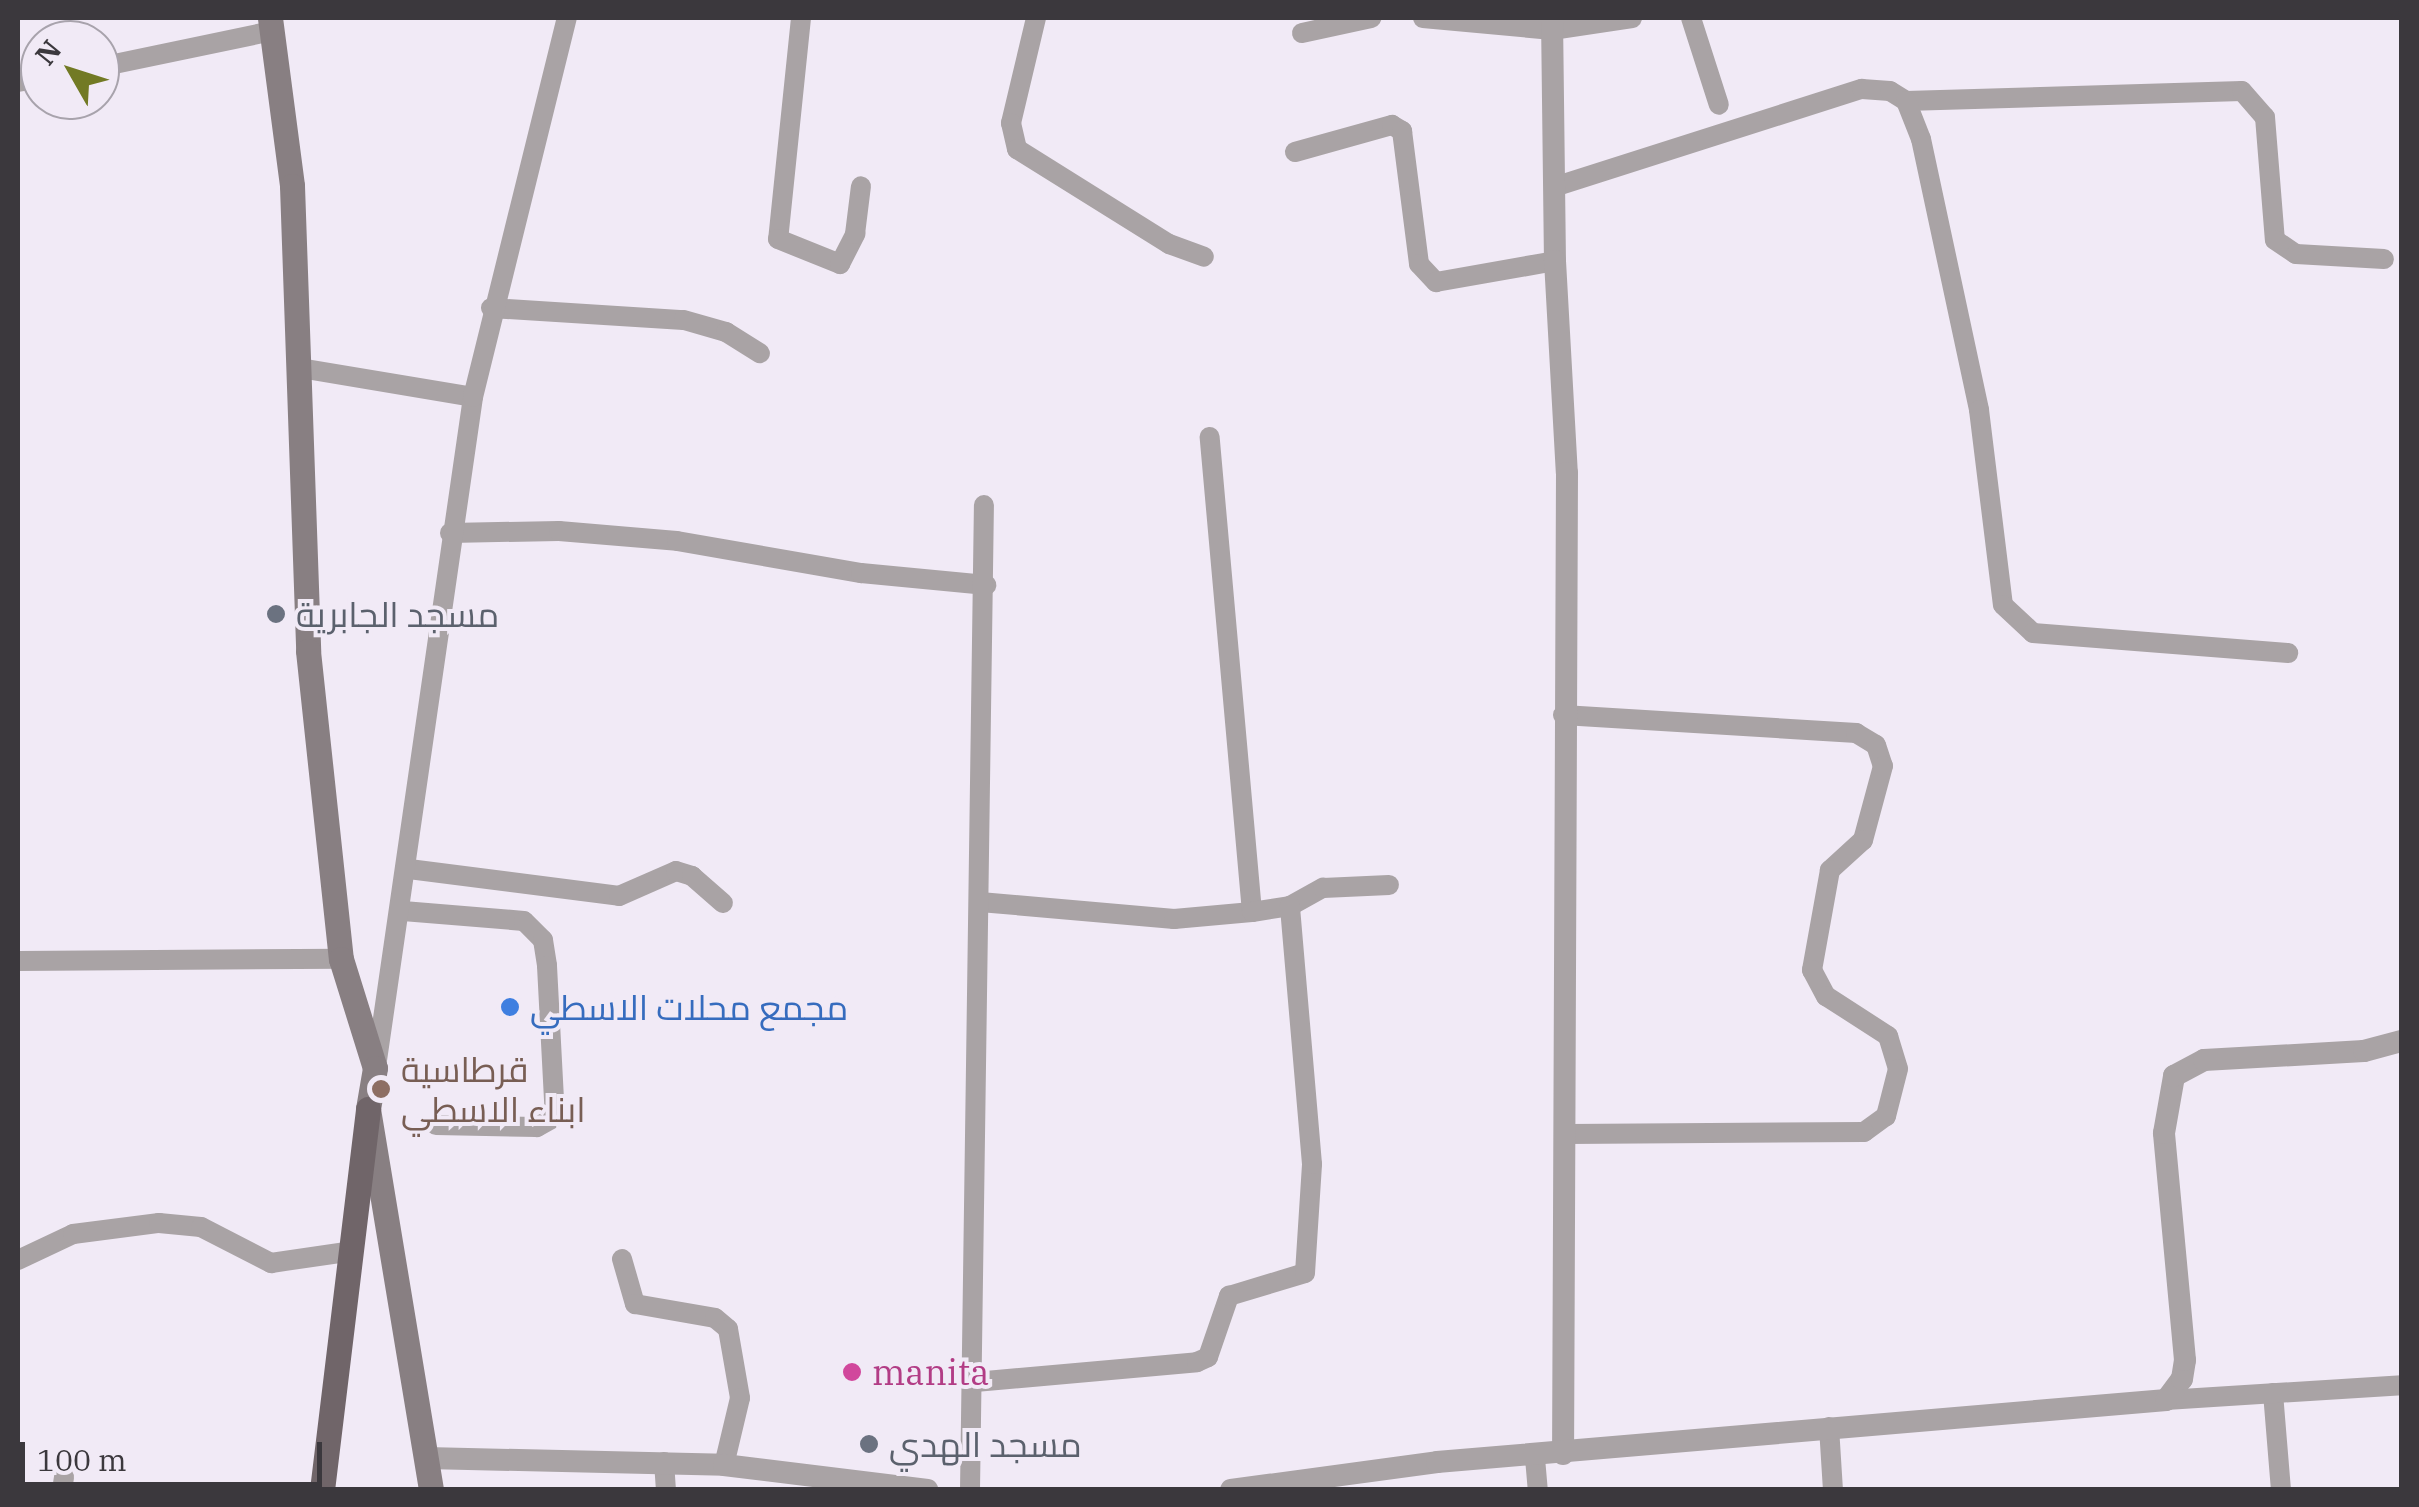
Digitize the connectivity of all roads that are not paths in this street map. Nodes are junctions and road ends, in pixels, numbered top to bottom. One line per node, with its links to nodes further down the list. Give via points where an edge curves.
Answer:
1 (567, 18): 20 (street)
2 (801, 18): 15 (street, via 778,239 840,264 855,234)
3 (1036, 18): 17 (street, via 1011,123 1016,149 1061,171 1168,244)
4 (1371, 18): 10 (street)
5 (1423, 18): 9 (street)
6 (1632, 18): 9 (street)
7 (1691, 18): 13 (street)
8 (271, 24): 11 (street); 22 (main road, via 292,186)
9 (1552, 24): 16 (street)
10 (1302, 33)
11 (120, 62)
12 (1906, 101): 16 (street, via 1890,91 1862,89); 18 (street, via 2242,91 2256,99 2265,117 2275,240 2296,254); 28 (street, via 1921,139 1979,410 2003,605 2032,633)
13 (1719, 105)
14 (1295, 152): 19 (street, via 1392,125 1402,131 1419,264 1436,282)
15 (861, 186)
16 (1554, 187): 19 (street)
17 (1204, 257)
18 (2384, 259)
19 (1555, 262): 29 (street, via 1567,473)
20 (491, 308): 21 (street, via 684,320 726,332); 23 (street)
21 (760, 353)
22 (300, 368): 23 (street); 37 (main road, via 308,651)
23 (473, 397): 26 (street)
24 (1210, 437): 36 (street)
25 (984, 504): 27 (street)
26 (450, 533): 27 (street, via 559,531 677,541 861,573); 30 (street)
27 (986, 585): 33 (street)
28 (2288, 653)
29 (1563, 715): 43 (street); 43 (street, via 1856,733 1876,745 1883,766 1863,840 1830,870 1812,970 1826,996 1888,1036 1898,1069 1886,1116 1864,1132)
30 (408, 869): 32 (street, via 620,896 676,872 692,876); 35 (street)
31 (1389, 885): 34 (street, via 1323,888)
32 (723, 902)
33 (980, 902): 36 (street, via 1174,919); 47 (street)
34 (1290, 906): 36 (street); 47 (street, via 1312,1164 1305,1273 1229,1296 1208,1356 1197,1362)
35 (403, 911): 40 (street); 42 (street, via 524,921 543,940 559,1110 552,1122)
36 (1252, 912)
37 (341, 959): 38 (street); 40 (main road)
38 (18, 962)
39 (2402, 1041): 50 (street, via 2364,1052 2204,1060 2174,1076 2164,1132 2185,1360 2182,1379)
40 (375, 1068): 41 (main road)
41 (368, 1110): 44 (main road); 53 (main road)
42 (436, 1124)
43 (1568, 1134): 52 (street)
44 (352, 1251): 46 (street, via 271,1262 200,1227 159,1223 73,1234); 59 (main road)
45 (622, 1259): 56 (street, via 634,1304 715,1318 728,1329 740,1398)
46 (18, 1260)
47 (975, 1382): 63 (street)
48 (2402, 1385): 49 (street)
49 (2273, 1393): 50 (street); 67 (street)
50 (2166, 1400): 51 (street)
51 (1829, 1427): 52 (street); 66 (street)
52 (1563, 1454): 54 (street)
53 (426, 1458): 55 (street); 60 (main road)
54 (1534, 1458): 57 (street); 65 (street)
55 (664, 1462): 56 (street); 61 (street)
56 (724, 1465): 58 (street)
57 (1350, 1482): 64 (street)
58 (801, 1484): 62 (street)
59 (322, 1490)
60 (431, 1490)
61 (666, 1490)
62 (927, 1490)
63 (970, 1490)
64 (1231, 1490)
65 (1538, 1490)
66 (1833, 1490)
67 (2281, 1490)

